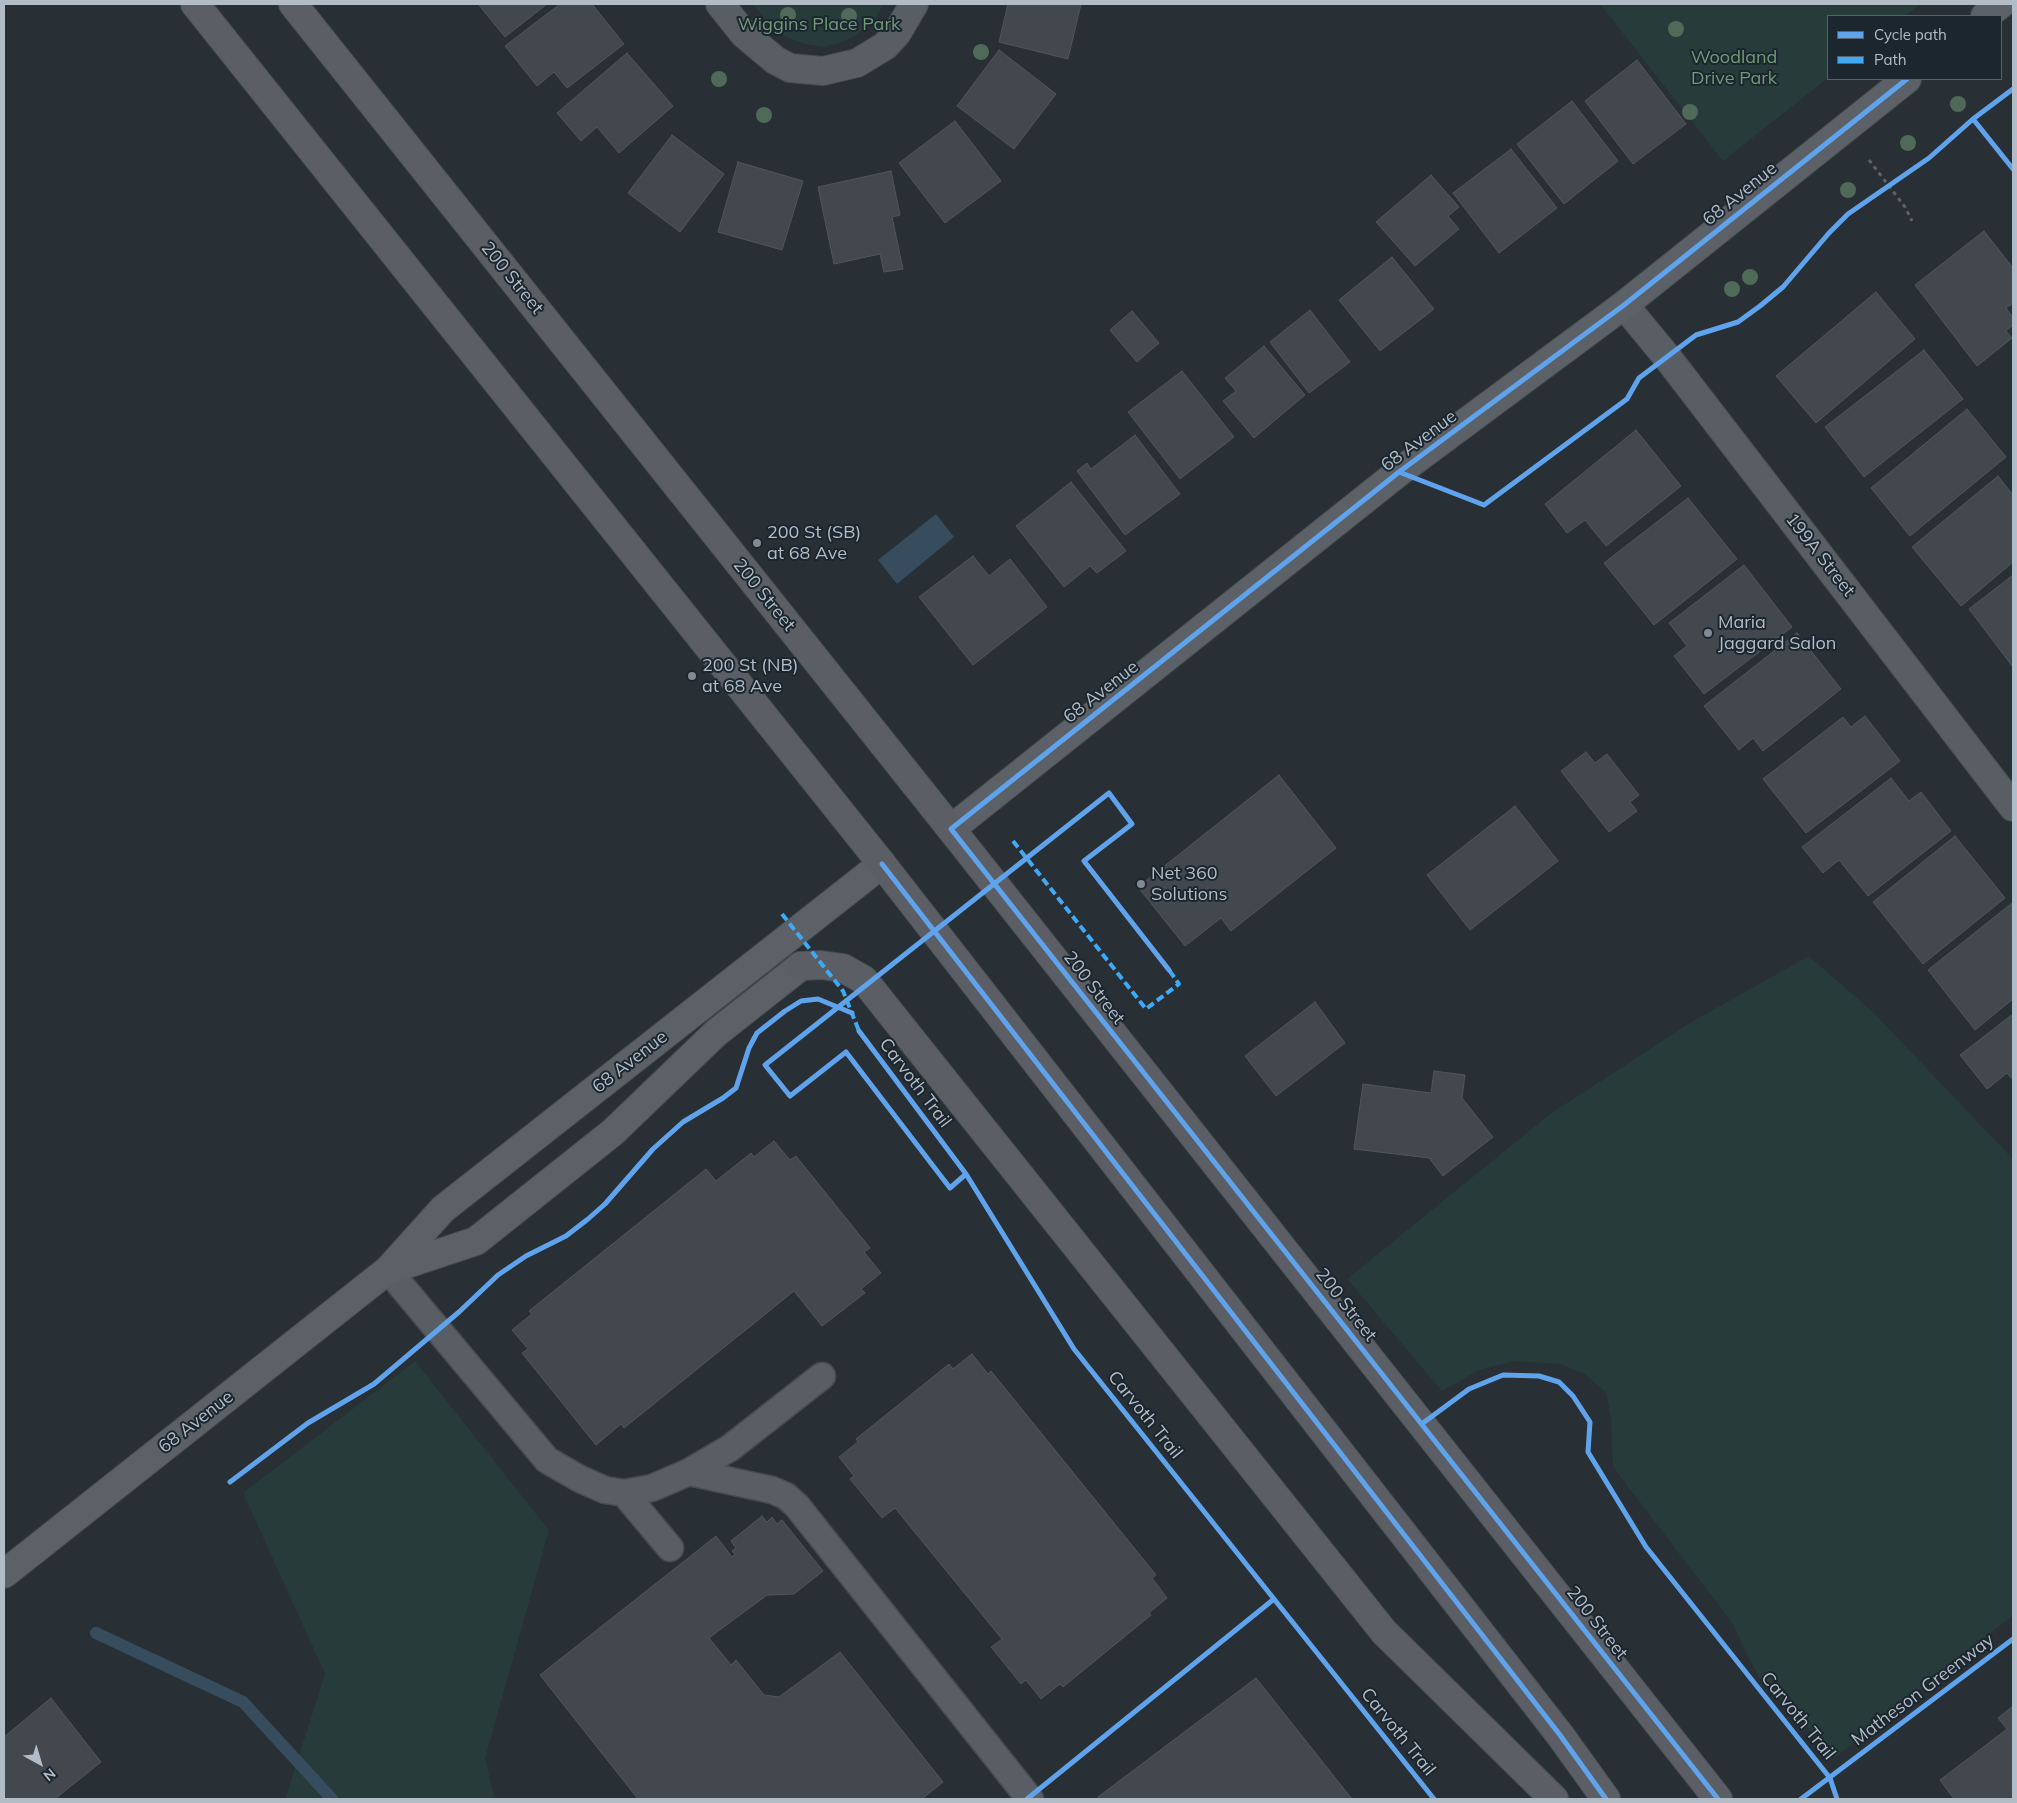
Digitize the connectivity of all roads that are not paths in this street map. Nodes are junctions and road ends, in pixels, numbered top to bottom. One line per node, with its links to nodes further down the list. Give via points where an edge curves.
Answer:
1 (195, 4): 11 (main road)
2 (293, 4): 10 (main road, 200 Street)
3 (720, 4): 4 (street, via 744,34 775,60 790,68 823,71 871,56 897,33)
4 (914, 4)
5 (2001, 4): 6 (street)
6 (1986, 15)
7 (1906, 80): 8 (street, 68 Avenue)
8 (1624, 305): 9 (street, 199A Street, via 1668,356); 10 (street, 68 Avenue, via 1399,472)
9 (2013, 807)
10 (951, 829): 22 (main road, 200 Street)
11 (882, 864): 13 (street, 68 Avenue, via 443,1209); 21 (main road, via 1560,1735)
12 (802, 966): 13 (street, 68 Avenue, via 716,1033 613,1132 476,1241); 20 (main road, via 843,968 864,980 1384,1632)
13 (388, 1270): 16 (lane, via 547,1460 580,1480 605,1490); 18 (street, 68 Avenue)
14 (822, 1376): 15 (lane, via 730,1448)
15 (689, 1472): 16 (lane, via 652,1488); 19 (lane, via 772,1490 798,1506)
16 (624, 1493): 17 (lane)
17 (670, 1548)
18 (4, 1574)
19 (1030, 1799)
20 (1554, 1799)
21 (1606, 1799)
22 (1718, 1799)

